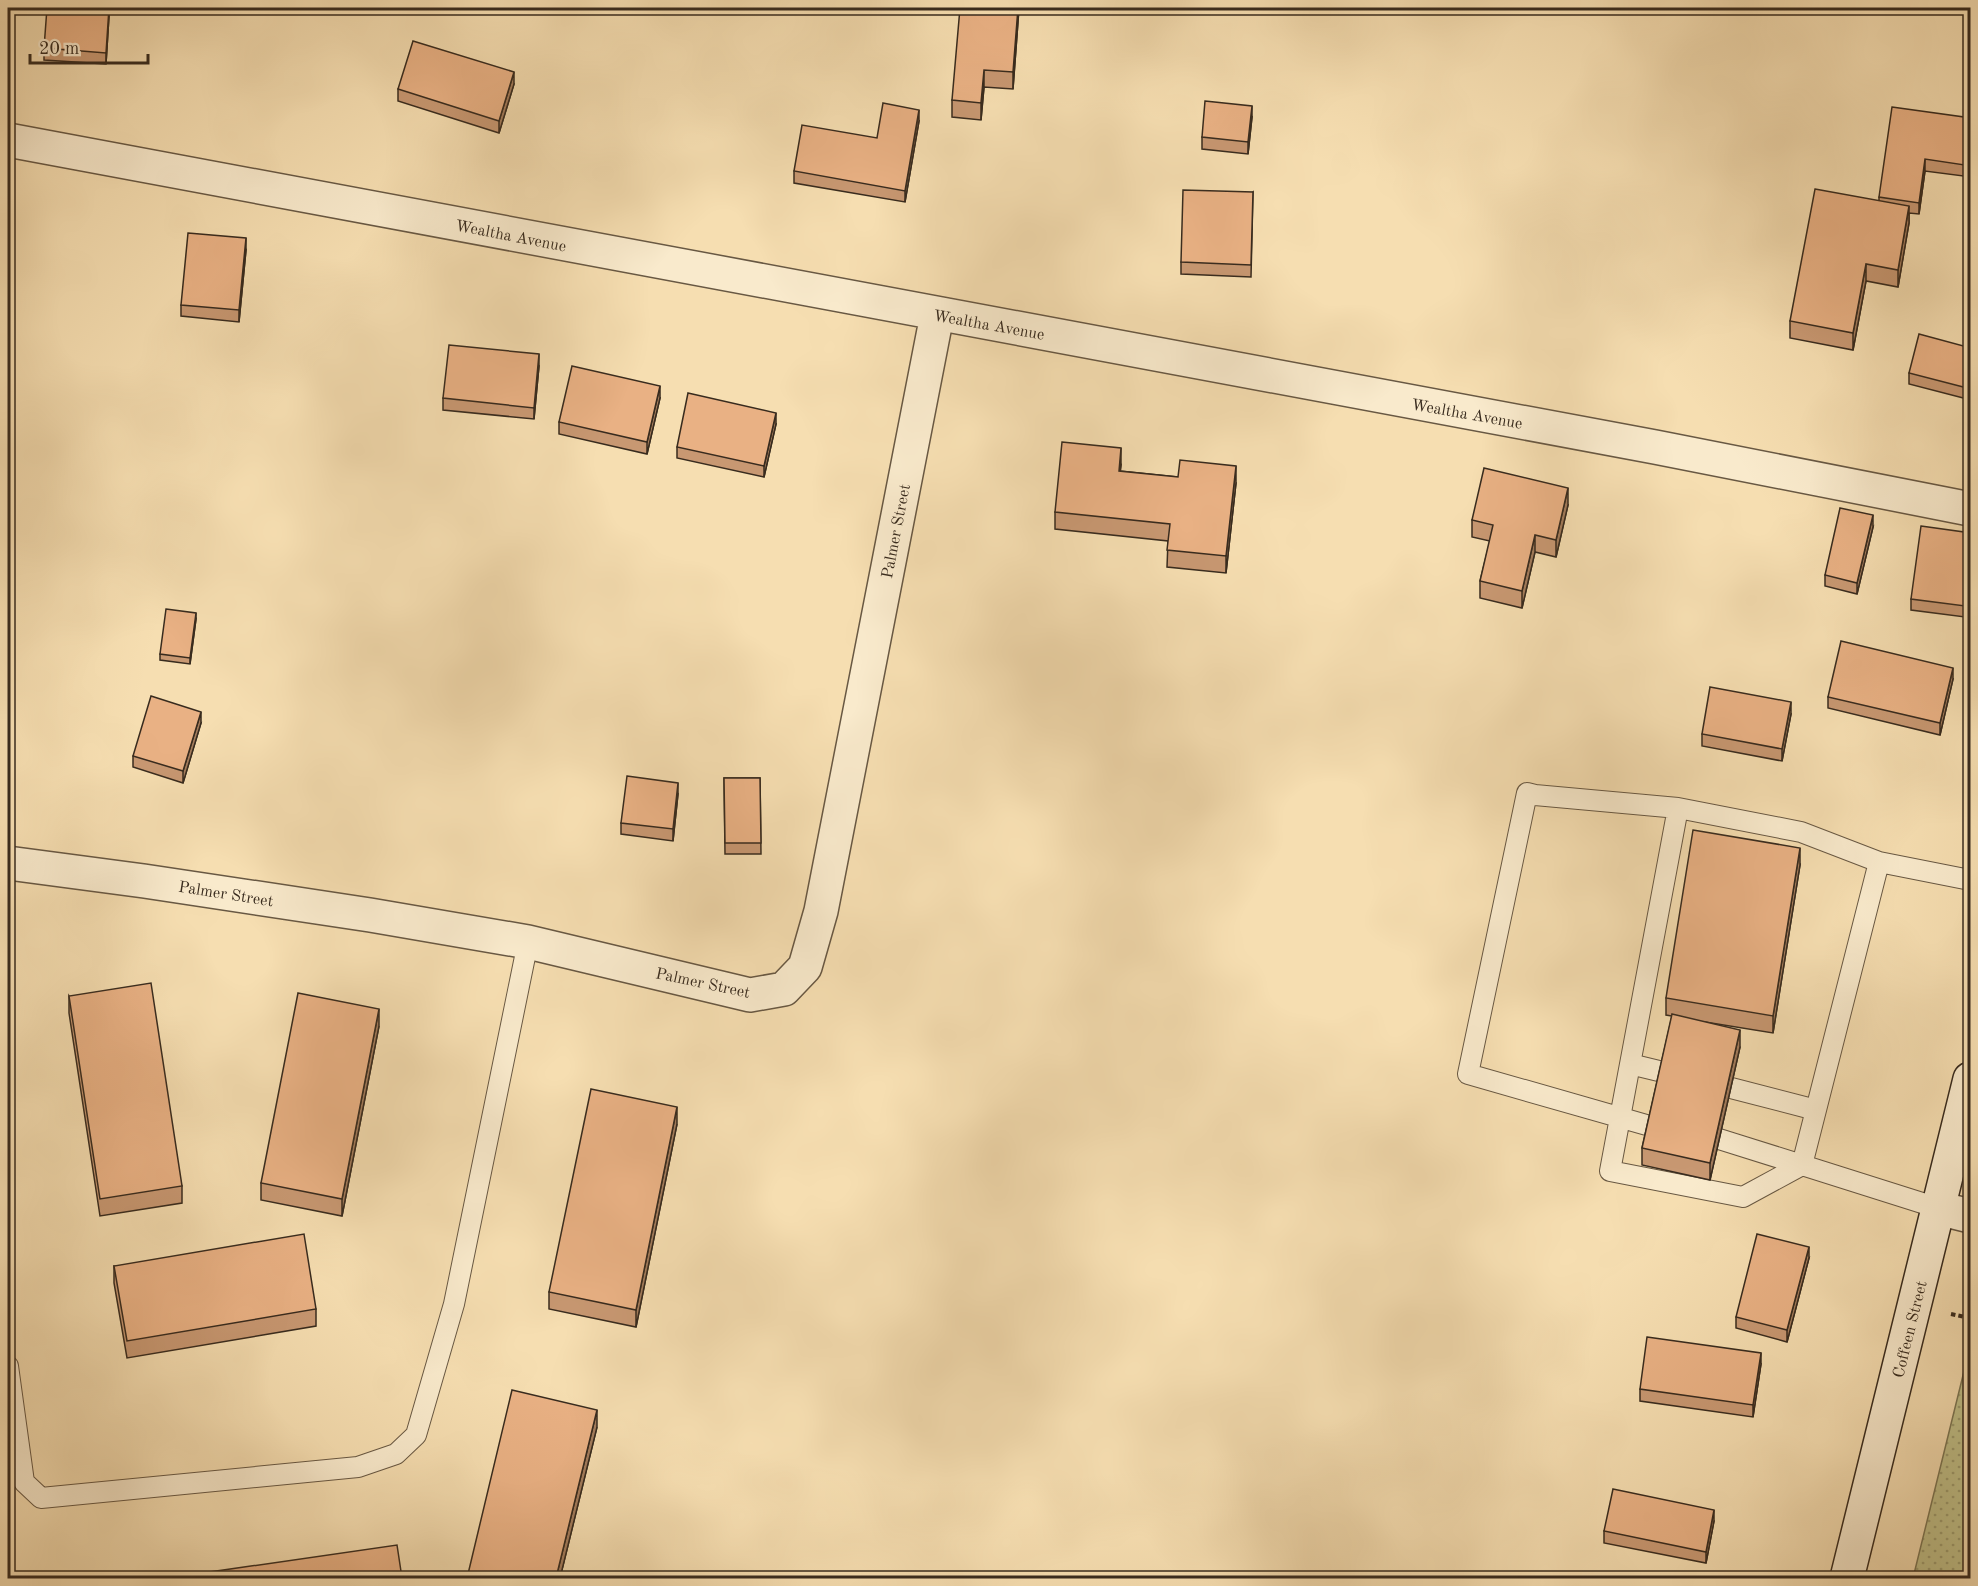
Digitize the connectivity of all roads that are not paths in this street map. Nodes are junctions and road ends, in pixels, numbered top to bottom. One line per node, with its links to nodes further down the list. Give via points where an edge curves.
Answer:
1 (8, 140): 2 (street, Wealtha Avenue)
2 (937, 315): 3 (street, Wealtha Avenue); 8 (street, Palmer Street, via 823,899 805,967 784,989 750,995)
3 (1971, 509)
4 (1678, 808): 5 (lane, via 1801,832); 9 (lane); 14 (lane, via 1527,793 1468,1074)
5 (1879, 862): 7 (lane); 13 (lane)
6 (8, 863): 8 (street, Palmer Street, via 313,906)
7 (1971, 880)
8 (528, 942): 20 (lane, via 454,1304 416,1435 396,1454 358,1467 41,1498 24,1482)
9 (1630, 1064): 10 (lane); 14 (lane)
10 (1663, 1072)
11 (1971, 1079): 18 (street, Coffeen Street)
12 (1731, 1088): 13 (lane)
13 (1816, 1110): 17 (lane)
14 (1620, 1119): 15 (lane); 17 (lane, via 1610,1171 1743,1197)
15 (1650, 1126)
16 (1719, 1139): 17 (lane)
17 (1802, 1165): 18 (lane)
18 (1938, 1208): 19 (street); 21 (street, Coffeen Street)
19 (1971, 1216)
20 (8, 1366)
21 (1847, 1578)

